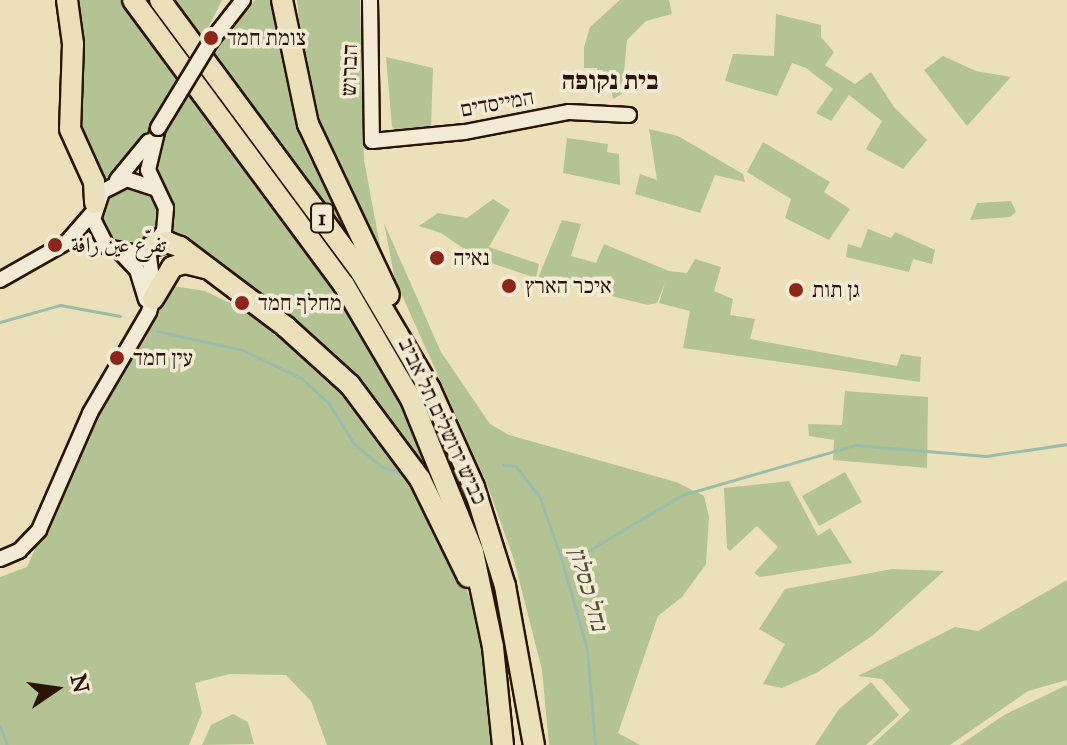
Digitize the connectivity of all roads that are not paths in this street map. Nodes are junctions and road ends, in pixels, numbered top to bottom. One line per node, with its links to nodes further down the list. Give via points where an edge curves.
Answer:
1 (67, 0): 14 (highway, via 73,44 70,129 94,182)
2 (133, 0): 23 (highway, כביש ירושלים תל אביב / 1, via 379,341 440,460 464,525)
3 (160, 0): 21 (highway, כביש ירושלים תל אביב / 1, via 361,272 430,389)
4 (230, 0): 8 (main road)
5 (243, 0): 8 (main road)
6 (282, 0): 21 (highway, via 294,78 311,133)
7 (370, 0): 11 (main road, הברוש)
8 (217, 32): 10 (main road, bridge)
9 (629, 115): 11 (main road, המייסדים, via 569,112 465,132)
10 (156, 130): 12 (main road); 13 (main road, via 148,164)
11 (372, 141)
12 (114, 183): 13 (main road, via 133,179); 14 (main road)
13 (154, 188): 15 (main road, via 167,214 164,231)
14 (94, 206): 16 (main road, via 95,231); 18 (main road, via 71,239)
15 (150, 248): 16 (main road); 17 (highway, via 175,244); 19 (main road)
16 (114, 250): 18 (main road, via 80,243); 20 (main road, via 143,284)
17 (212, 271): 19 (highway, via 192,264 172,267); 23 (highway, via 320,356 400,447 463,563)
18 (0, 280)
19 (153, 299): 20 (main road)
20 (144, 320): 22 (main road, via 90,413 39,530 19,551)
21 (459, 452): 25 (highway, כביש ירושלים תל אביב / 1, via 505,586)
22 (0, 559)
23 (493, 647): 24 (highway, כביש ירושלים תל אביב / 1)
24 (503, 745)
25 (534, 745)

